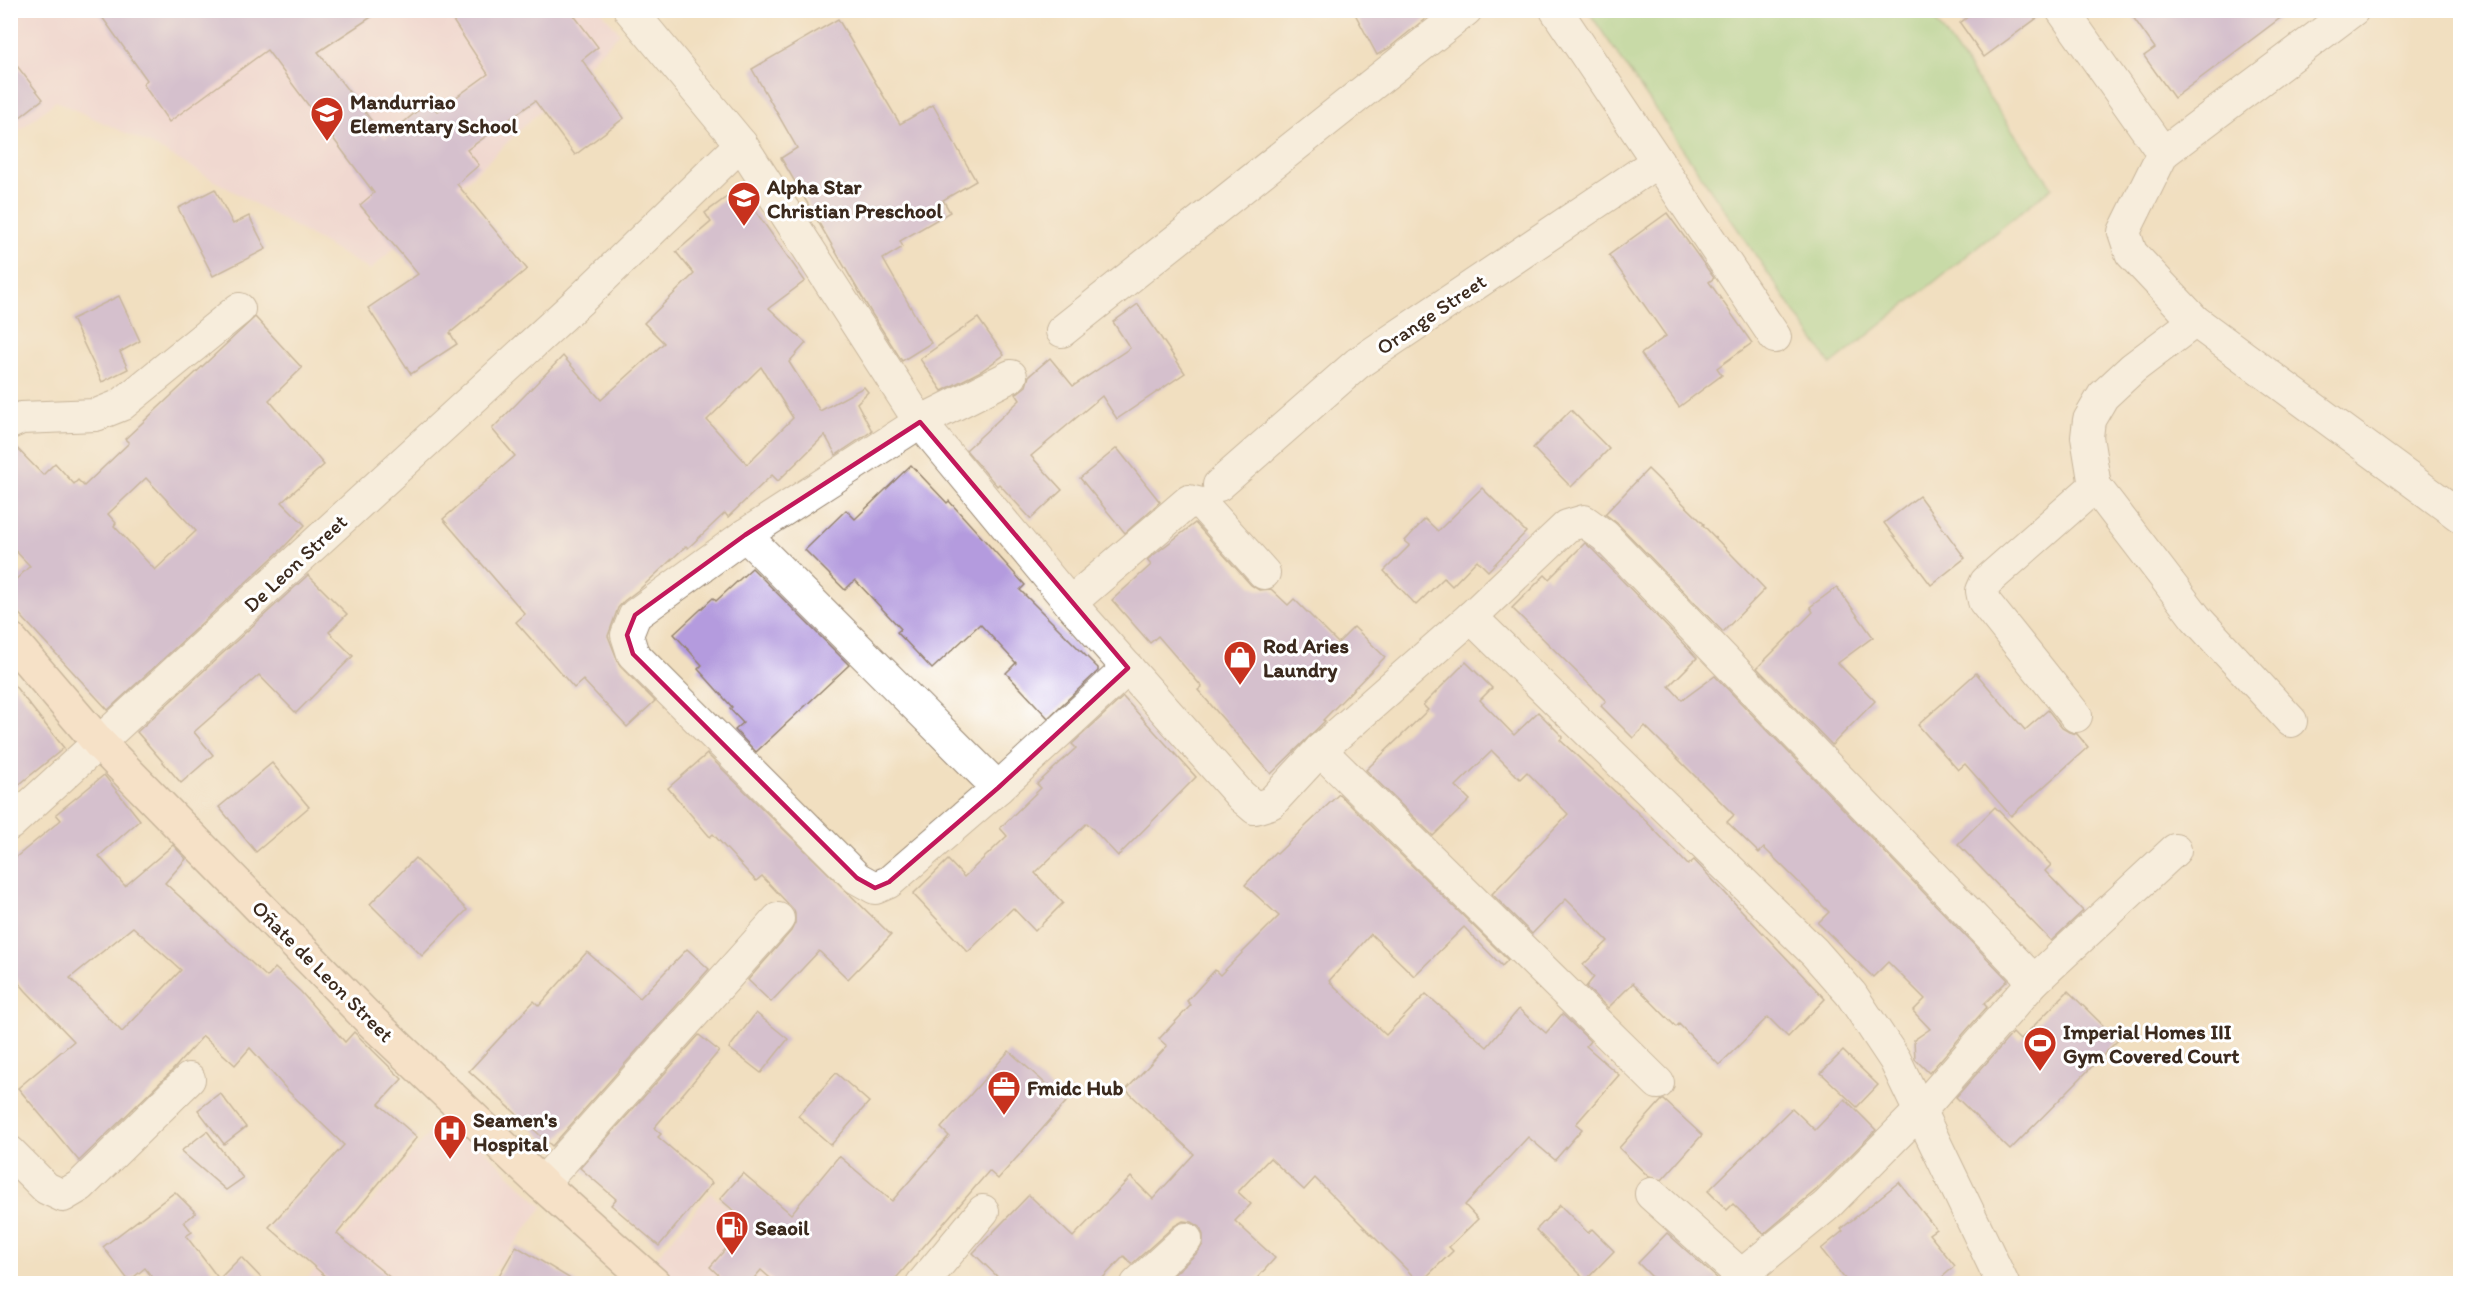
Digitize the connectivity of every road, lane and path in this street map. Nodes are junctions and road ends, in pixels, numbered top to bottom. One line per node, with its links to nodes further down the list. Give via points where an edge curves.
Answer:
1 (630, 10): 6 (street)
2 (1466, 10): 11 (street)
3 (1557, 10): 8 (street)
4 (2062, 10): 7 (street)
5 (2353, 10): 7 (street)
6 (741, 144): 14 (street); 27 (street, De Leon Street, via 579,301)
7 (2163, 153): 10 (street, via 2124,232 2132,253)
8 (1658, 161): 12 (street); 16 (street, Orange Street, via 1358,363)
9 (239, 309): 15 (street, via 121,405 96,415 21,418)
10 (2195, 321): 17 (street, via 2103,396 2089,420 2087,436); 18 (street)
11 (1062, 331)
12 (1775, 338)
13 (1011, 376): 14 (street)
14 (920, 422): 19 (street); 21 (street)
15 (10, 423)
16 (1219, 485)
17 (2095, 486): 25 (street, via 1986,582 1982,591 1984,601); 26 (street, via 2196,618)
18 (2460, 516)
19 (745, 535): 29 (street); 29 (street, via 634,615 627,635 633,654 857,878 875,888 890,882)
20 (1264, 573): 21 (street, via 1202,504 1189,501)
21 (1070, 603): 24 (street)
22 (1471, 617): 28 (street); 33 (street, via 1567,526 1584,521 1605,536); 36 (street, via 1829,969 1851,994 1895,1060)
23 (10, 639): 27 (main road, Oñate de Leon Street)
24 (1128, 668): 28 (street, via 1254,808 1271,802); 29 (street)
25 (2076, 716)
26 (2291, 722)
27 (100, 744): 30 (street, De Leon Street); 38 (main road, Oñate de Leon Street, via 369,1019)
28 (1320, 750): 35 (street)
29 (998, 788)
30 (10, 824)
31 (2175, 850): 33 (street)
32 (778, 919): 38 (street)
33 (2034, 981): 36 (street)
34 (189, 1079): 37 (street, via 80,1186 63,1196 46,1188)
35 (1658, 1083)
36 (1919, 1112): 42 (street, via 1826,1206); 46 (street)
37 (10, 1152)
38 (542, 1184): 43 (main road, Oñate de Leon Street)
39 (1651, 1194): 42 (street)
40 (983, 1211): 44 (street)
41 (1186, 1239): 45 (street)
42 (1743, 1280)
43 (654, 1284)
44 (921, 1284)
45 (1137, 1284)
46 (2003, 1284)

